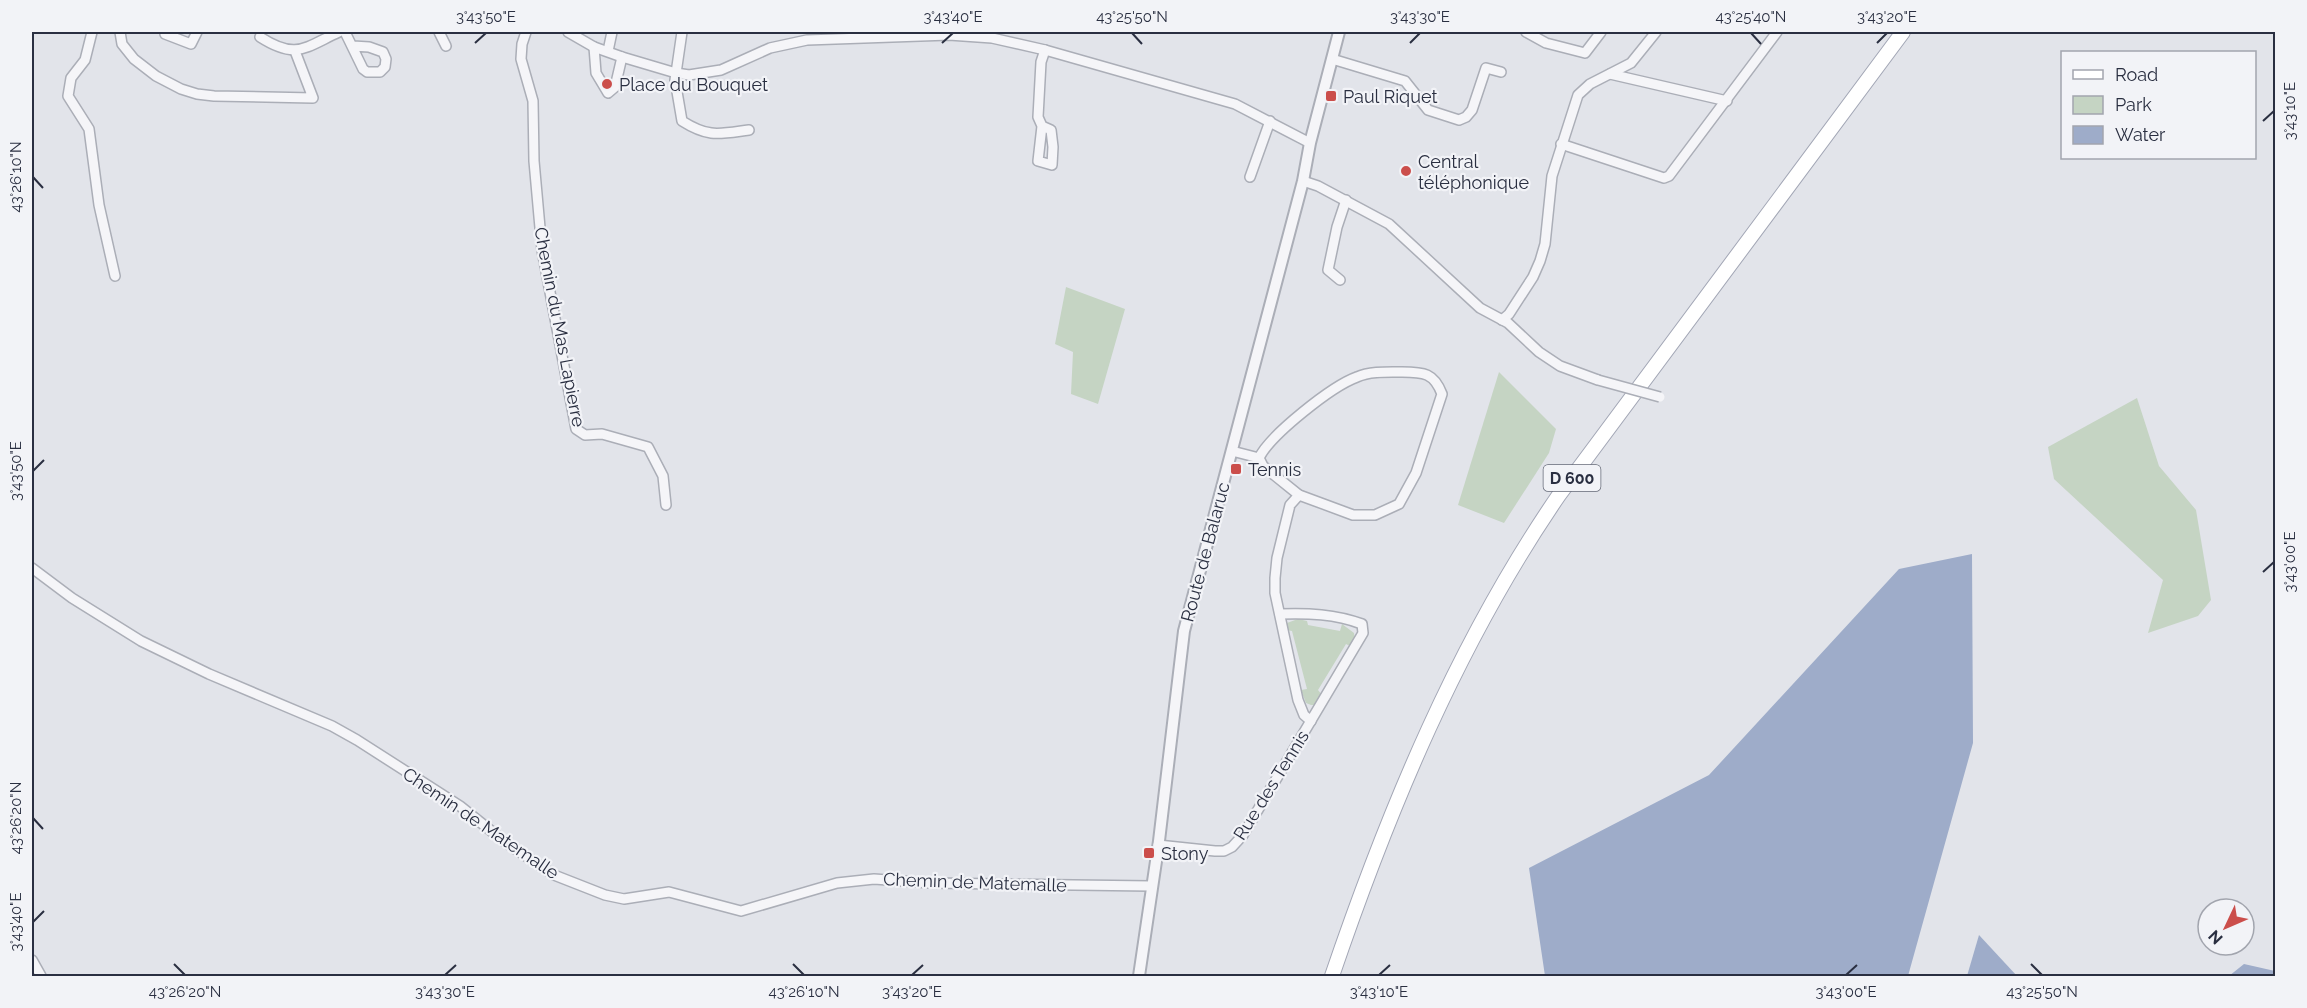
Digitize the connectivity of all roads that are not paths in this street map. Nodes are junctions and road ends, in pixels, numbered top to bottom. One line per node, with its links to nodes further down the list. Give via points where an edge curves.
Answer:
1 (92, 32): 39 (street, via 85,60 71,78 68,96 89,129 99,205)
2 (120, 32): 23 (street, via 122,44 134,59 156,76 181,89 214,96 312,98)
3 (167, 32): 4 (street, via 191,44)
4 (197, 32)
5 (339, 32): 23 (street)
6 (345, 32): 19 (street)
7 (438, 32): 20 (street)
8 (526, 32): 46 (street, Chemin du Mas Lapierre, via 521,59 533,101 542,250 576,429 581,434 602,434 648,447 663,476)
9 (568, 32): 21 (street)
10 (612, 32): 24 (street)
11 (682, 32): 28 (street)
12 (1340, 32): 26 (street, Route de Balaruc)
13 (1526, 32): 14 (street, via 1546,43 1586,53)
14 (1601, 32)
15 (1656, 32): 29 (street, via 1631,63)
16 (1777, 32): 30 (street)
17 (1903, 32): 55 (main road, D 600, via 1573,476 1508,573 1461,661 1411,770)
18 (260, 38): 23 (street, via 278,49)
19 (353, 46)
20 (446, 46)
21 (594, 46): 24 (street); 25 (street, via 596,73 608,93 615,87)
22 (1045, 50): 28 (street, via 975,36 807,40 770,48 721,70); 31 (street, via 1234,104); 32 (street, via 1038,117)
23 (295, 51)
24 (608, 51): 25 (street)
25 (622, 57): 28 (street)
26 (1332, 59): 27 (street, via 1405,81 1428,110 1460,120 1472,110 1486,68); 34 (street, Route de Balaruc)
27 (1501, 72)
28 (676, 74): 33 (street, via 682,121 699,132)
29 (1610, 74): 30 (street); 35 (street, via 1578,95)
30 (1726, 101): 35 (street, via 1664,178)
31 (1270, 122): 34 (street); 36 (street)
32 (1042, 126)
33 (749, 130)
34 (1310, 142): 37 (street, Route de Balaruc)
35 (1561, 144): 41 (street, via 1552,176 1540,261)
36 (1250, 177)
37 (1303, 181): 38 (street); 43 (street, Route de Balaruc)
38 (1346, 200): 40 (street, via 1328,270); 41 (street, via 1389,224 1480,308)
39 (115, 276)
40 (1340, 280)
41 (1502, 320): 42 (street, bridge, via 1560,366)
42 (1660, 397)
43 (1232, 451): 44 (street); 50 (street, Route de Balaruc, via 1184,631)
44 (1259, 458): 45 (street, via 1263,466); 45 (street, via 1308,410 1335,388 1359,376 1410,372 1428,375 1437,382 1442,394 1416,473 1399,504 1375,515 1353,515)
45 (1299, 495): 48 (street, Rue des Tennis, via 1290,505 1277,558 1275,593)
46 (666, 506)
47 (32, 568): 51 (street, Chemin de Matemalle, via 141,641 357,740 460,806 554,874 605,895 634,899 669,892 741,911 837,883 874,879)
48 (1280, 614): 49 (street, Rue des Tennis, via 1298,700); 49 (street, Rue des Tennis, via 1326,615 1362,624 1364,633)
49 (1311, 721): 50 (street, Rue des Tennis, via 1232,847 1215,851)
50 (1158, 845): 51 (street, Route de Balaruc)
51 (1151, 886): 54 (street, Route de Balaruc)
52 (32, 960): 53 (street)
53 (41, 976)
54 (1139, 976)
55 (1332, 976)

